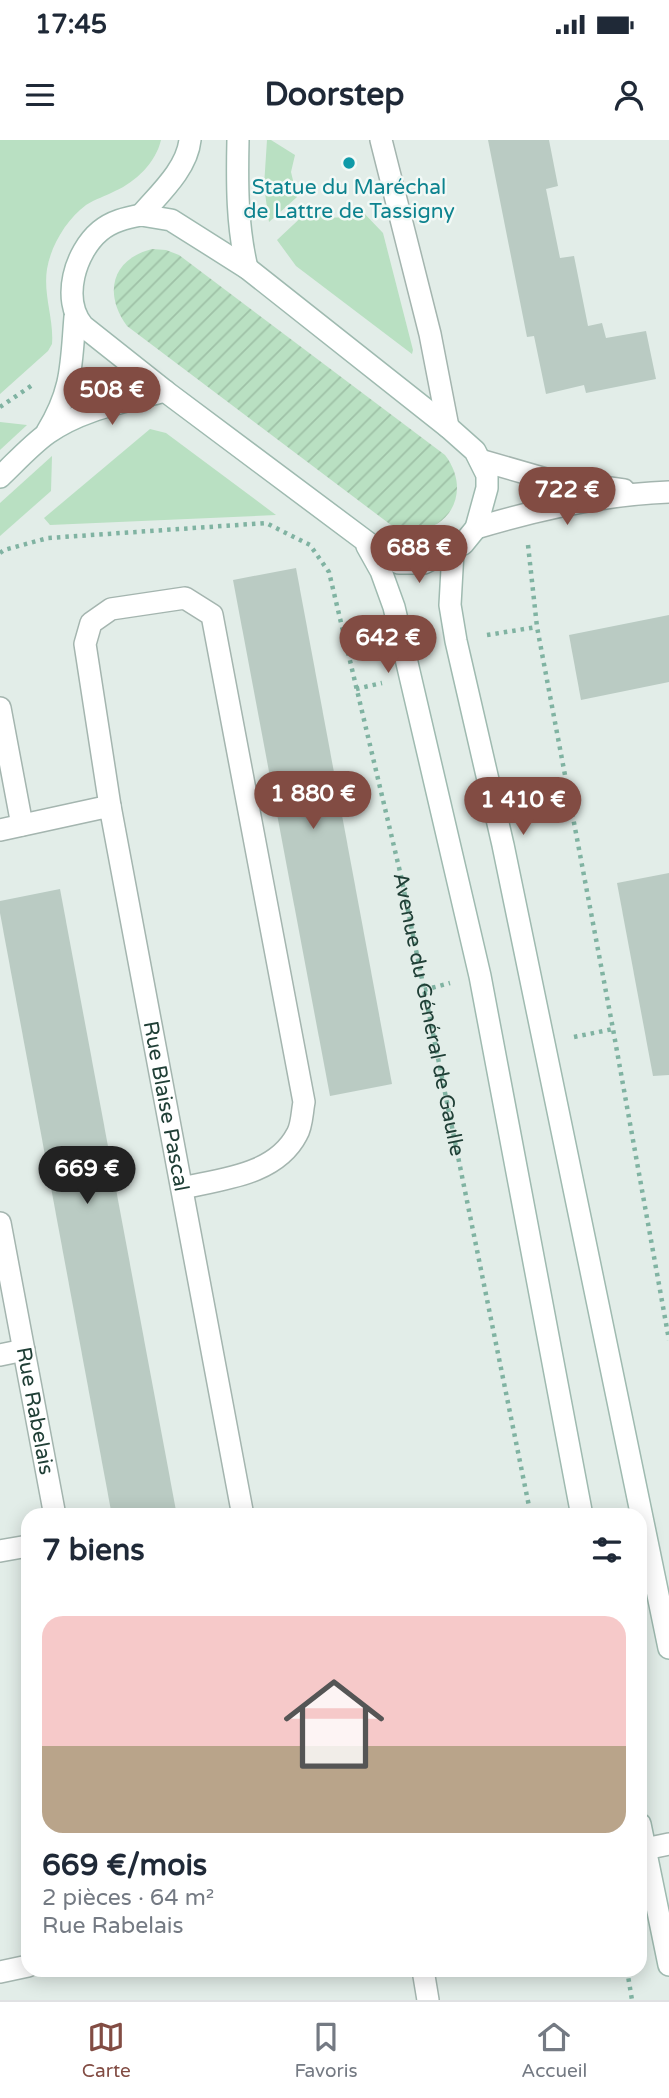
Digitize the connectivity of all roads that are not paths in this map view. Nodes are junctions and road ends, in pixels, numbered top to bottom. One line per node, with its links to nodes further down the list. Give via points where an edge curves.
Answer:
1 (190, 140): 4 (main road, via 173,177)
2 (239, 140): 5 (main road, via 238,212)
3 (382, 140): 8 (main road)
4 (141, 215): 5 (main road, via 172,220); 6 (main road, via 112,223 87,247 74,275)
5 (247, 268): 8 (main road)
6 (75, 317): 7 (main road); 9 (main road, via 70,384)
7 (165, 391): 9 (main road, via 98,409); 14 (main road)
8 (448, 427): 10 (main road)
9 (46, 434): 11 (main road)
10 (480, 460): 12 (main road, via 546,479); 13 (main road, via 487,488)
11 (0, 477)
12 (660, 493): 13 (main road, via 555,508)
13 (476, 528): 15 (main road)
14 (366, 544): 15 (main road, via 409,565); 26 (main road, via 394,607 477,963)
15 (453, 551): 27 (main road, via 450,605 456,641 503,845)
16 (0, 708): 18 (main road)
17 (110, 806): 18 (main road); 20 (main road, Rue Blaise Pascal); 20 (main road, Rue Blaise Pascal, via 85,644 91,623 111,609 185,598 212,615 304,1102 298,1133 284,1153 262,1168)
18 (22, 825): 19 (main road)
19 (0, 830)
20 (182, 1188): 25 (main road, Rue Blaise Pascal)
21 (0, 1223): 22 (main road, Rue Rabelais)
22 (24, 1350): 23 (main road); 24 (main road, Rue Rabelais)
23 (0, 1355)
24 (54, 1508)
25 (242, 1508)
26 (580, 1508)
27 (640, 1508)
28 (647, 1541): 31 (main road)
29 (21, 1547): 30 (main road)
30 (0, 1550)
31 (669, 1647)
32 (669, 1844): 33 (main road)
33 (647, 1848)
34 (647, 1867): 35 (main road)
35 (669, 1965)
36 (21, 1968): 37 (main road)
37 (0, 1972)
38 (424, 1977): 39 (main road)
39 (428, 2000)

